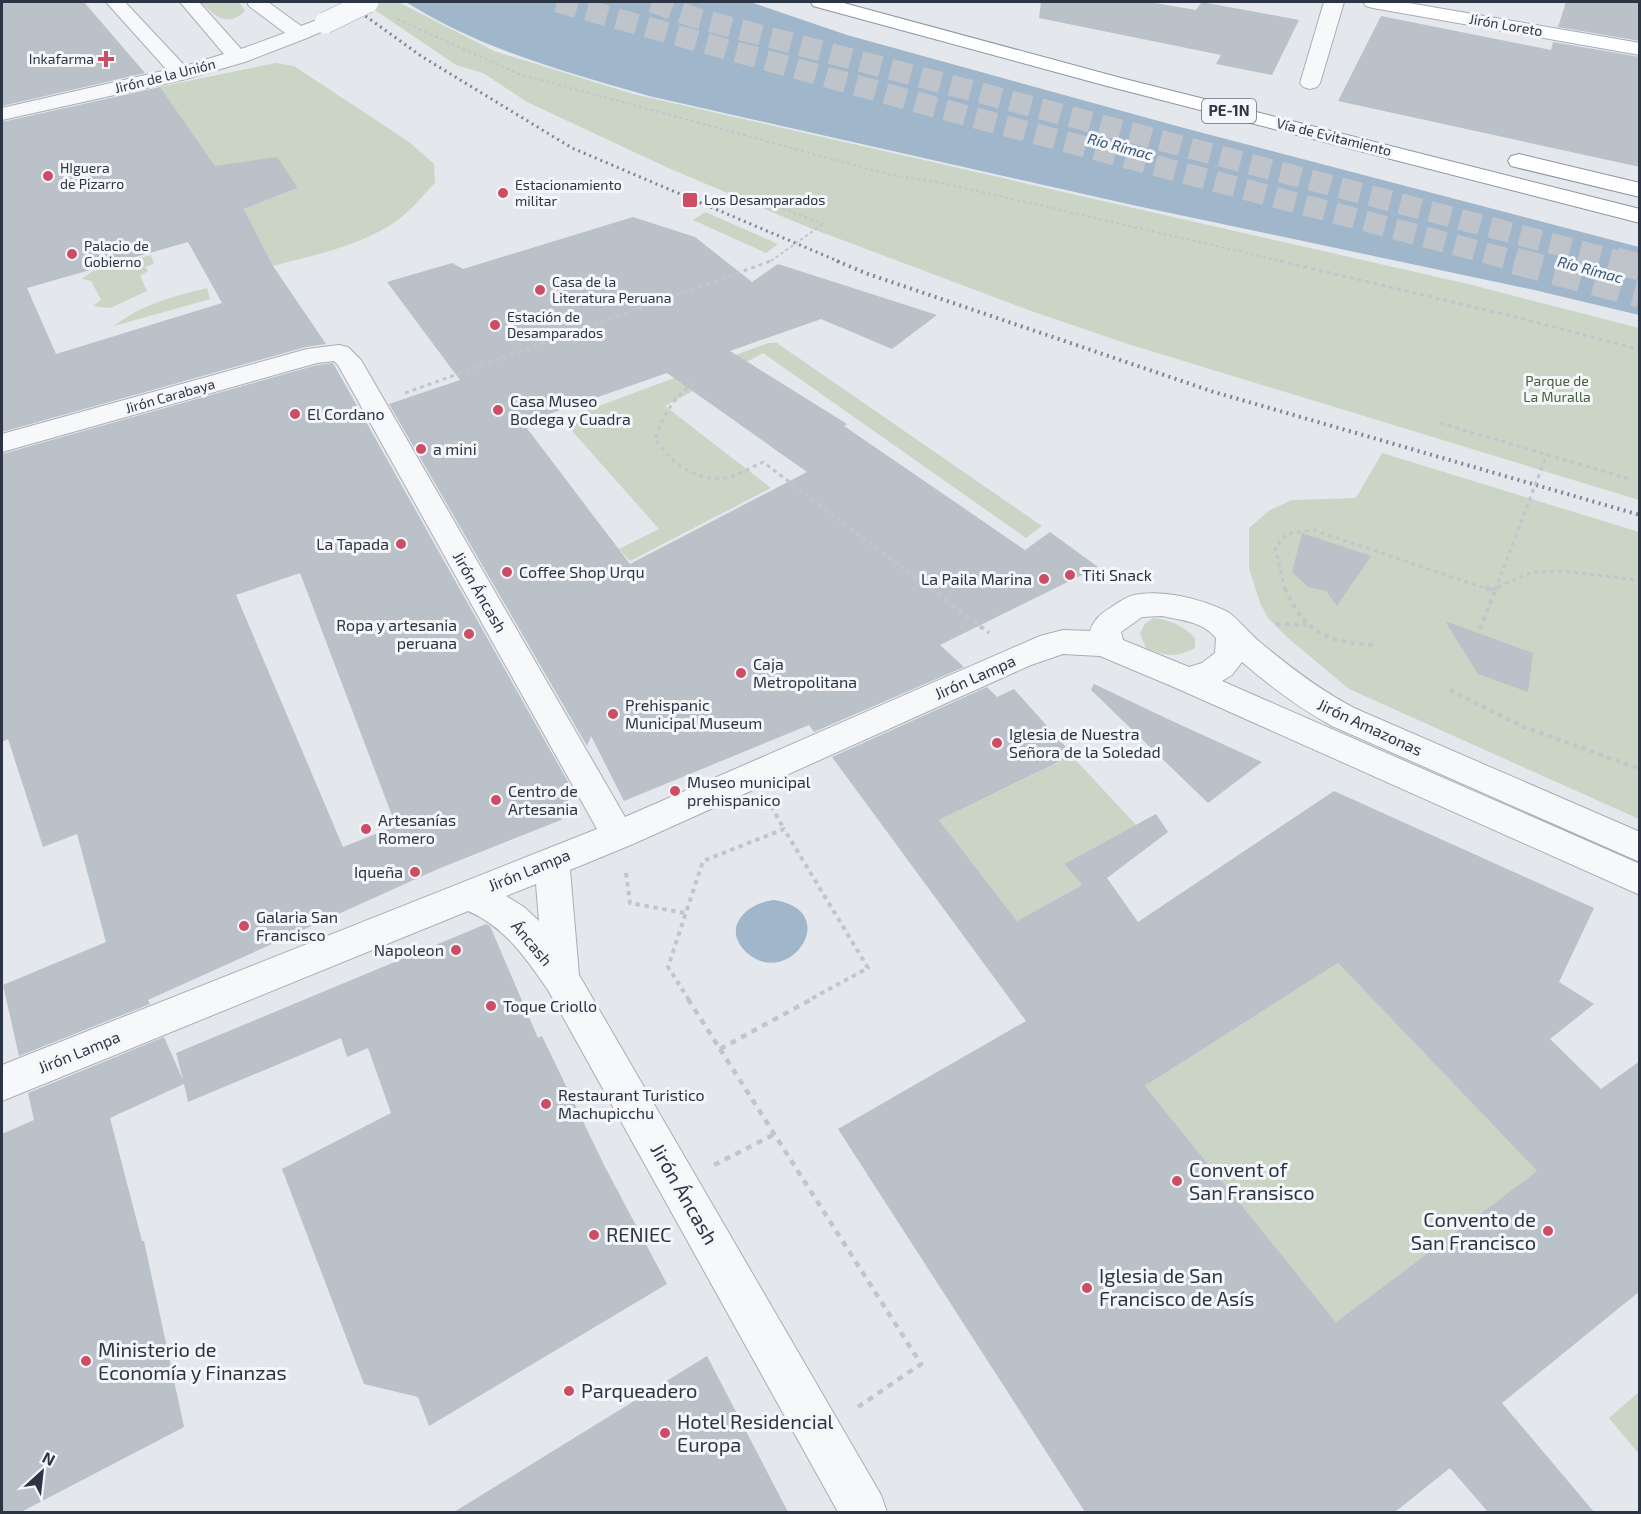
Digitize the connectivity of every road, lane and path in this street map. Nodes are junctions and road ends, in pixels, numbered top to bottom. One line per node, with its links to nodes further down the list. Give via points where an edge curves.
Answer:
1 (115, 2): 12 (street)
2 (189, 2): 11 (street)
3 (256, 2): 9 (street)
4 (368, 2): 9 (street, Jirón de la Unión, bridge)
5 (820, 2): 18 (main road, Vía de Evitamiento / PE-1N, via 1113,82)
6 (1334, 2): 13 (street)
7 (1373, 2): 10 (main road, Jirón Loreto)
8 (390, 16): 19 (path, via 519,74 891,175 944,183 1151,230)
9 (300, 34): 11 (street, Jirón de la Unión)
10 (1640, 49)
11 (229, 61): 12 (street, Jirón de la Unión)
12 (182, 74): 14 (street, Jirón de la Unión)
13 (1310, 82)
14 (2, 114)
15 (1495, 155): 16 (main road)
16 (1640, 190)
17 (782, 208): 22 (path, bridge, via 823,224 771,261)
18 (1640, 216)
19 (1640, 350)
20 (339, 353): 22 (street, Jirón Áncash, via 348,360); 24 (street, Jirón Carabaya, via 316,355)
21 (694, 383): 33 (path, via 680,391 664,414 655,439 664,454 684,470 726,478 763,462)
22 (374, 405): 37 (street, Jirón Áncash)
23 (1440, 423): 25 (path)
24 (2, 442)
25 (1547, 454): 26 (path); 28 (path, bridge)
26 (1633, 480)
27 (1640, 580): 31 (path, via 1562,571 1533,572 1490,590 1314,530 1287,534 1275,547 1288,601 1308,625 1327,638 1347,644)
28 (1480, 629)
29 (1231, 635): 32 (street, Jirón Amazonas, via 1219,621 1203,614 1143,605 1122,614 1106,628); 34 (street, via 1232,652 1223,666); 39 (street, Jirón Amazonas, via 1314,701)
30 (1052, 644): 32 (street, Jirón Amazonas, via 1083,641); 33 (street, Jirón Lampa)
31 (1377, 645)
32 (1111, 648): 34 (street, Jirón Amazonas)
33 (1020, 657): 37 (street, Jirón Lampa)
34 (1187, 679): 39 (street, Jirón Amazonas)
35 (1450, 690): 36 (path, via 1524,727)
36 (1640, 769)
37 (619, 834): 38 (street, Jirón Lampa); 41 (path, via 630,903)
38 (552, 861): 40 (street, Jirón Lampa); 42 (street, Jirón Áncash)
39 (1637, 865)
40 (467, 895): 42 (street, Áncash, via 492,904 513,919 531,936); 44 (street, Jirón Lampa)
41 (685, 913): 43 (path, via 668,967); 43 (path, via 703,861 784,829 868,968)
42 (561, 978): 46 (street, Jirón Áncash)
43 (720, 1049): 45 (path)
44 (2, 1083)
45 (775, 1134): 46 (path); 47 (path, via 921,1364)
46 (677, 1182): 47 (street, Jirón Áncash)
47 (819, 1432): 48 (street, Jirón Áncash)
48 (864, 1512)

